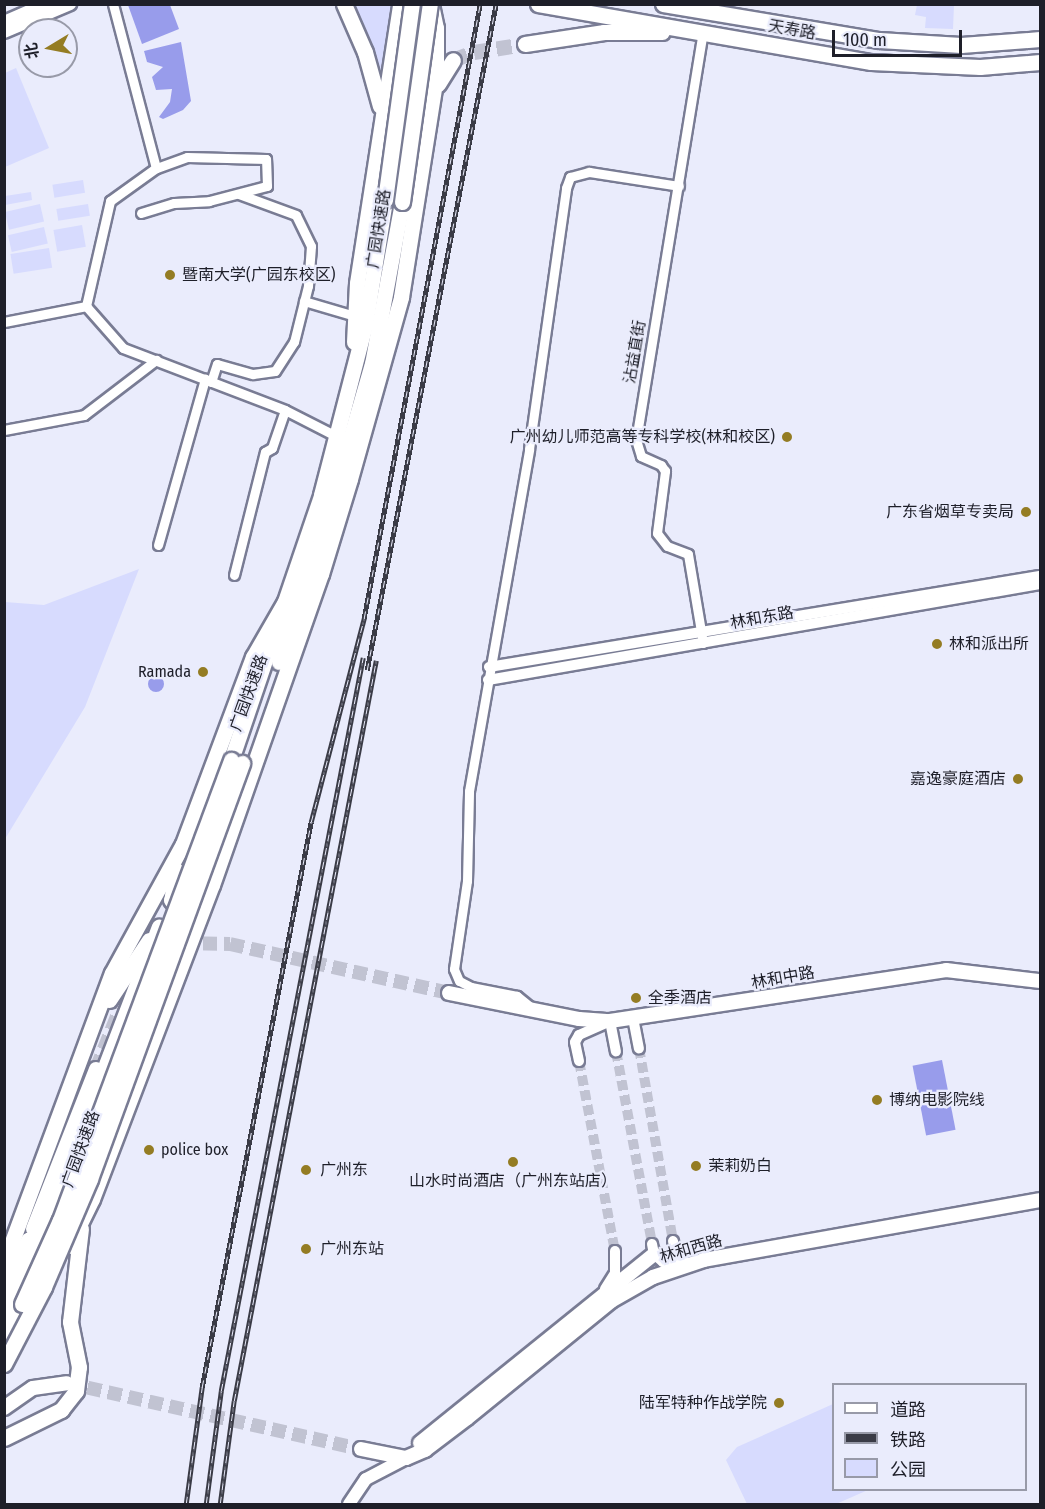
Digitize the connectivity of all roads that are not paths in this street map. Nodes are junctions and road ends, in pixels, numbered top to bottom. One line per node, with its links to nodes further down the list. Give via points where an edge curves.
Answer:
1 (45, 4): 13 (main road)
2 (70, 4): 16 (main road)
3 (113, 4): 26 (street)
4 (344, 4): 25 (highway, via 365,52)
5 (400, 4): 14 (highway)
6 (406, 4): 14 (highway)
7 (412, 4): 35 (highway, 广园快速路, bridge, via 373,286)
8 (430, 4): 24 (highway, via 436,50); 38 (highway, 广园快速路, bridge, via 380,328)
9 (538, 4): 17 (highway, 天寿路)
10 (663, 4): 12 (highway, 天寿路)
11 (683, 4): 12 (highway)
12 (706, 8): 15 (highway, 天寿路)
13 (4, 22)
14 (397, 22): 23 (highway)
15 (822, 31): 18 (highway, 天寿路, via 936,44); 20 (highway)
16 (4, 32)
17 (703, 33): 19 (highway, via 604,32); 20 (highway, 天寿路); 27 (street, 沾益直街)
18 (1041, 39)
19 (525, 44)
20 (819, 53): 22 (highway, 天寿路, via 924,66)
21 (453, 60): 24 (highway)
22 (1041, 62)
23 (387, 84): 24 (highway, via 405,74 416,75); 25 (highway)
24 (433, 95): 42 (highway, via 401,297)
25 (382, 117): 32 (highway)
26 (156, 168): 28 (street, via 187,157 266,159 267,186); 31 (street, via 110,201)
27 (679, 186): 47 (street, 沾益直街, via 637,450 665,471 657,533 667,546 688,554); 48 (street, via 589,172 570,177 529,449)
28 (238, 194): 29 (street, via 174,203); 30 (street, via 296,215 311,246)
29 (141, 213)
30 (304, 301): 32 (street); 36 (street, via 294,342 274,371 253,374 218,364)
31 (86, 306): 33 (street); 34 (street, via 123,348)
32 (355, 316): 35 (highway)
33 (4, 322)
34 (156, 360): 36 (street); 39 (street, via 84,415)
35 (352, 374): 40 (highway, 广园快速路)
36 (208, 380): 37 (street); 41 (street)
37 (285, 410): 40 (street); 43 (street, via 272,448 266,452)
38 (355, 422): 42 (highway); 50 (highway, 广园快速路, via 308,580)
39 (4, 430)
40 (336, 436): 46 (highway, 广园快速路)
41 (158, 545)
42 (329, 548): 52 (highway)
43 (234, 575)
44 (1041, 576): 47 (street, 林和东路)
45 (1041, 584): 47 (street, 林和东路)
46 (287, 598): 50 (highway, 广园快速路); 51 (highway, via 254,657)
47 (702, 638): 48 (street, 林和东路); 49 (street, 林和东路)
48 (489, 668): 49 (street)
49 (488, 680): 57 (street, via 469,791 467,881 454,969 459,981 517,996)
50 (236, 762): 79 (highway, 广园快速路, bridge, via 60,1220); 80 (highway, 广园快速路, bridge, via 90,1179)
51 (183, 844): 52 (highway, via 171,890 174,904 188,904); 59 (highway, via 125,946)
52 (212, 885): 53 (highway)
53 (195, 923): 54 (highway, via 176,914); 66 (highway)
54 (159, 927): 59 (highway); 78 (highway, via 37,1244)
55 (1041, 981): 58 (main road, 林和中路, via 946,970)
56 (450, 993): 57 (main road, 林和中路)
57 (533, 1009): 60 (main road, 林和中路)
58 (633, 1018): 60 (main road, 林和中路); 61 (street)
59 (96, 1020): 71 (highway)
60 (610, 1021): 62 (street); 63 (street, via 579,1035 575,1042)
61 (639, 1048)
62 (616, 1051)
63 (579, 1061)
64 (96, 1070): 67 (main road)
65 (1041, 1200): 70 (main road, 林和西路)
66 (82, 1220): 80 (highway, via 15,1357); 83 (highway, via 70,1322 79,1367 75,1391 61,1410)
67 (33, 1229): 75 (highway); 77 (highway)
68 (673, 1241): 72 (street)
69 (653, 1249): 72 (street, via 663,1262); 73 (main road, 林和西路)
70 (704, 1260): 72 (street); 74 (main road, 林和西路)
71 (4, 1263)
72 (677, 1263)
73 (628, 1275): 74 (street); 76 (main road, 林和西路); 76 (street, via 617,1255 611,1281)
74 (653, 1277): 85 (main road, 林和西路, via 611,1300 467,1418 425,1450)
75 (4, 1289)
76 (600, 1295): 85 (main road, 林和西路)
77 (4, 1305)
78 (4, 1314)
79 (4, 1338)
80 (4, 1366)
81 (67, 1383): 82 (main road, via 33,1388)
82 (4, 1408)
83 (4, 1438)
84 (361, 1449): 85 (main road)
85 (406, 1458): 86 (main road, 林和西路, via 366,1479)
86 (349, 1504)

